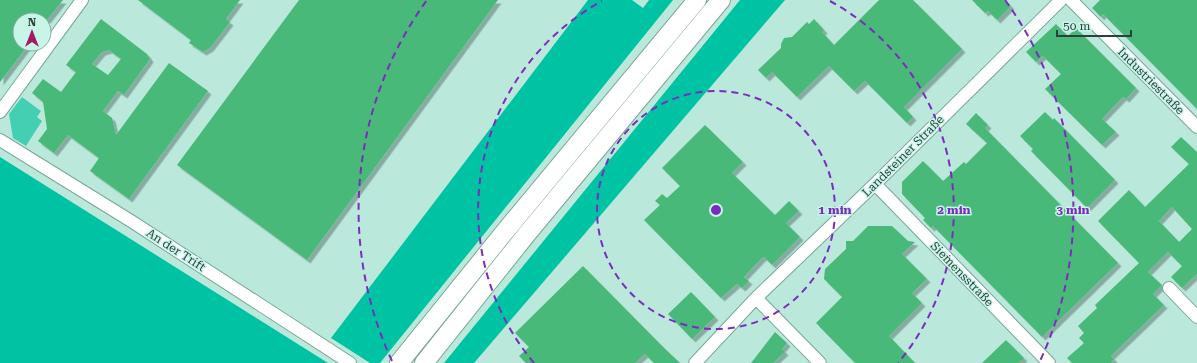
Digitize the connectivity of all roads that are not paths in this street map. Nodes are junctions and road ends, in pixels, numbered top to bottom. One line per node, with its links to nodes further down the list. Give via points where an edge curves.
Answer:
1 (82, 0): 6 (street)
2 (697, 0): 14 (highway, via 512,222)
3 (721, 0): 15 (highway, via 526,235)
4 (1061, 0): 9 (street, Landsteiner Straße)
5 (1071, 0): 7 (street, Industriestraße)
6 (0, 112)
7 (1197, 128)
8 (0, 140): 13 (street, An der Trift, via 132,221)
9 (876, 184): 11 (street, Landsteiner Straße); 18 (street, Siemensstraße)
10 (1169, 288): 12 (street)
11 (756, 298): 16 (street, Landsteiner Straße); 17 (street)
12 (1197, 317)
13 (350, 363)
14 (399, 363)
15 (424, 363)
16 (695, 363)
17 (820, 363)
18 (1049, 363)

